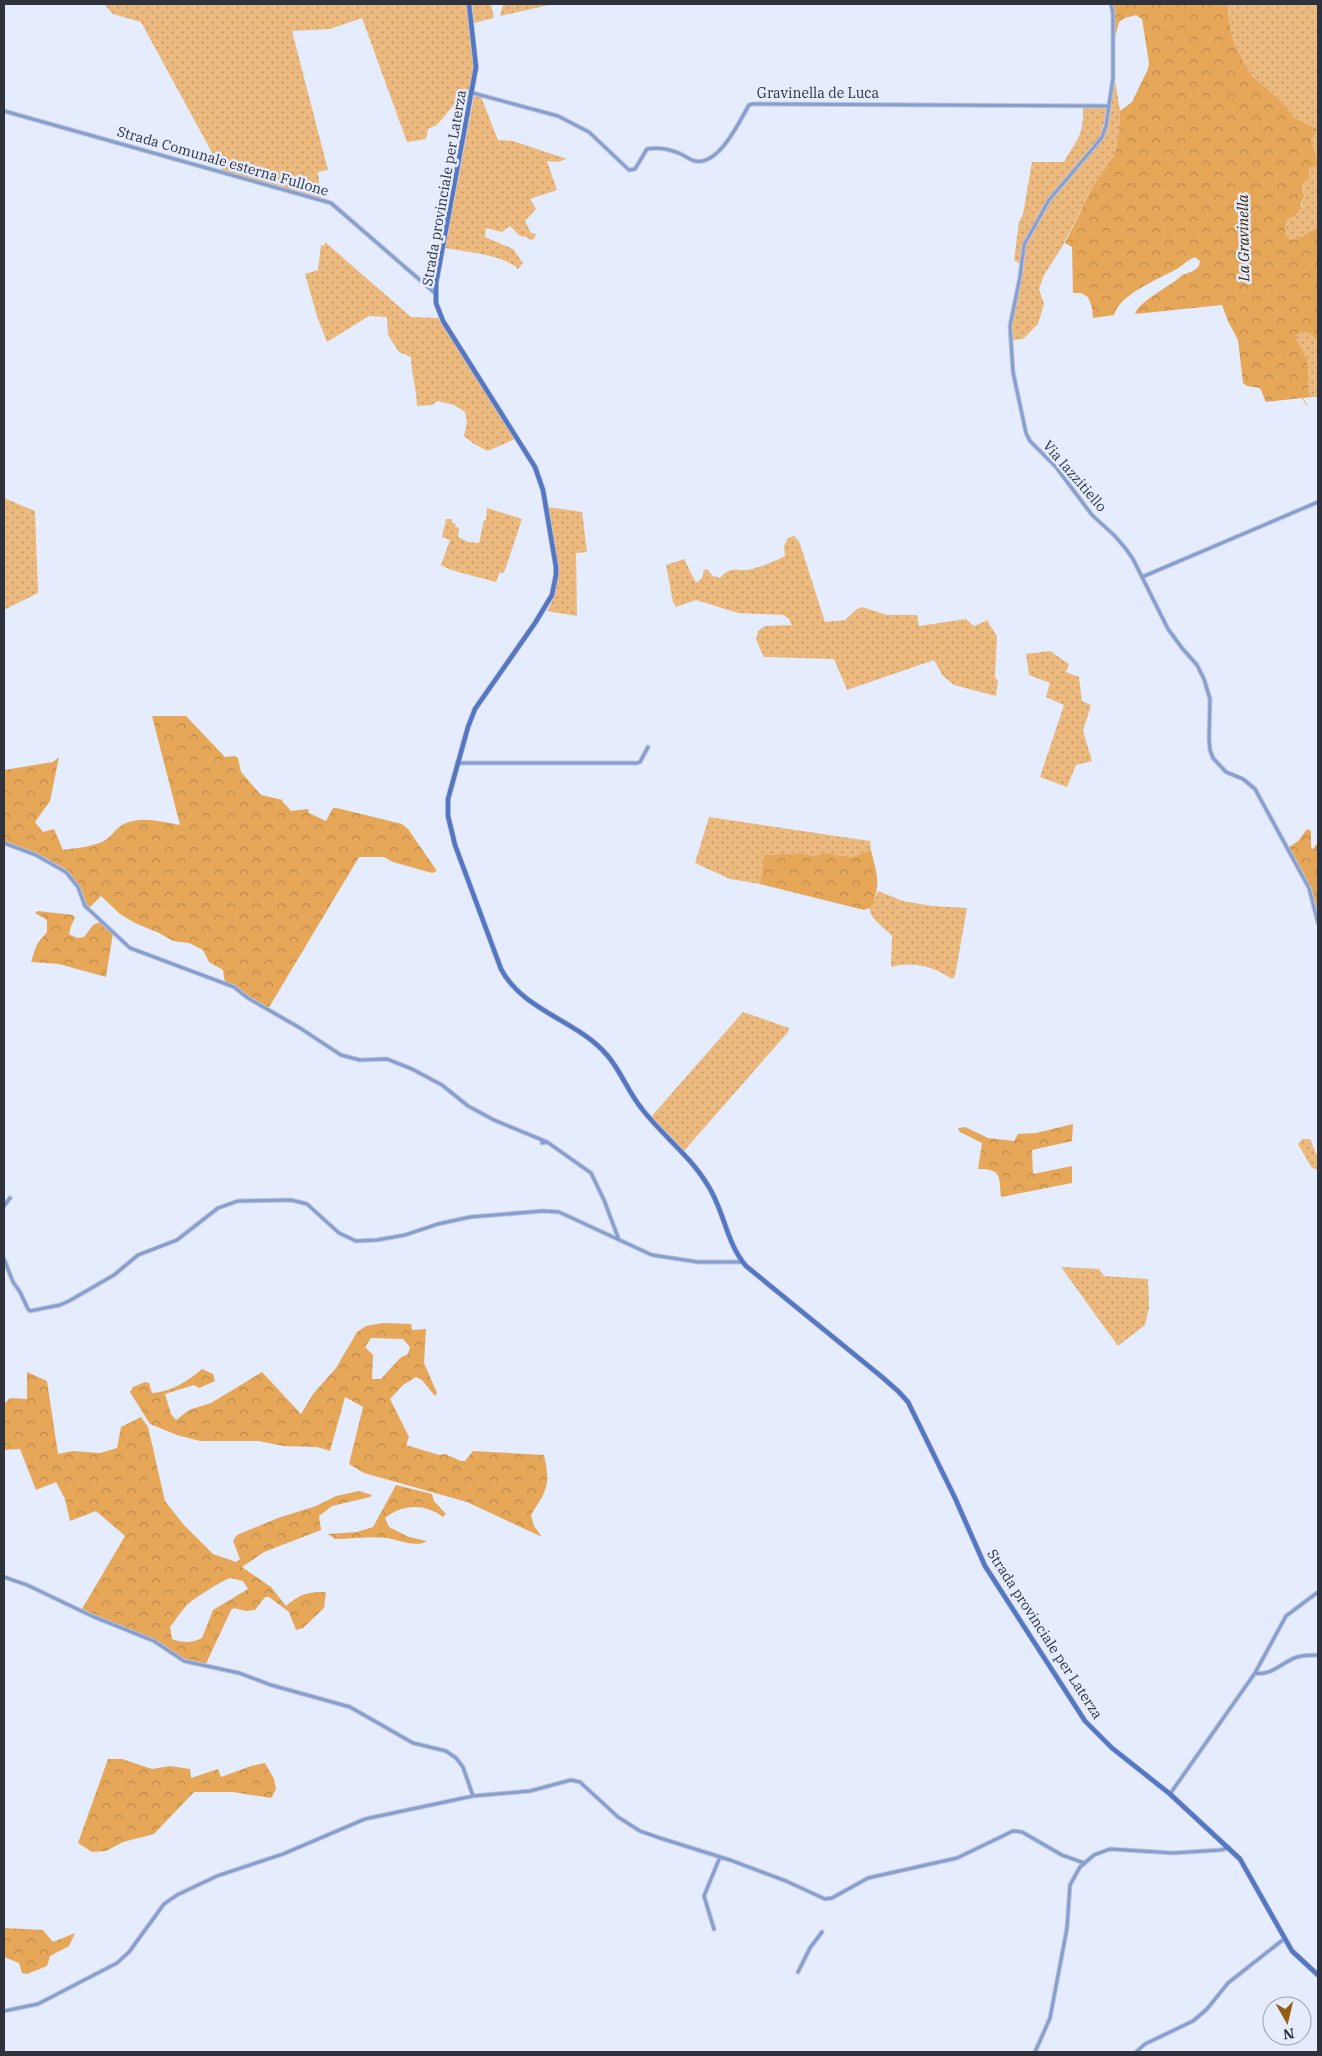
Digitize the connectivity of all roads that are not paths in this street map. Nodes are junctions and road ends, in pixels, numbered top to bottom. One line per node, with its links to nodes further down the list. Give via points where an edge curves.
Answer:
1 (469, 4): 3 (main road, Strada provinciale per Laterza, via 476,67)
2 (1111, 4): 4 (street, Via Iazzitiello, via 1113,78)
3 (472, 93): 4 (street, Gravinella de Luca, via 558,116 589,132 629,170 636,169 646,149 655,147 703,161 725,146 749,105 753,104); 6 (main road, Strada provinciale per Laterza)
4 (1108, 106): 8 (street, Via Iazzitiello, via 1102,137 1049,200 1027,238 1010,340 1013,372 1030,441 1066,479 1092,515 1126,549)
5 (4, 111): 6 (street, Strada Comunale esterna Fullone, via 331,203)
6 (436, 294): 10 (main road, Strada provinciale per Laterza, via 443,321 535,467 543,490 556,567 552,595 475,709)
7 (1318, 502): 8 (street)
8 (1142, 577): 12 (street, Via Iazzitiello, via 1168,629 1204,678 1210,700 1209,739 1213,758 1226,772 1256,789 1309,888)
9 (648, 747): 10 (street, via 637,763)
10 (457, 763): 19 (main road, Strada provinciale per Laterza, via 448,799 450,829 506,979 526,998 589,1038 611,1060 640,1108 707,1183)
11 (4, 843): 13 (street, via 36,855 66,872 78,887 83,903 130,948 234,987 341,1055 360,1060 387,1059 412,1069 442,1085 468,1106)
12 (1318, 923)
13 (547, 1142): 14 (street); 17 (street, via 591,1173)
14 (542, 1143)
15 (10, 1198): 16 (street)
16 (4, 1206)
17 (619, 1241): 18 (street, via 559,1212 543,1210 470,1217 405,1235 356,1241 339,1233 307,1204 291,1200 244,1200 218,1208 180,1238 138,1255 114,1275 56,1306 30,1310); 19 (street, via 664,1258)
18 (4, 1259)
19 (743, 1262): 24 (main road, Strada provinciale per Laterza, via 903,1396 955,1498 978,1553 1076,1708 1112,1748)
20 (4, 1577): 25 (street, via 154,1641 184,1661 239,1673 350,1707 413,1744 442,1749 456,1758 463,1768)
21 (1318, 1592): 23 (street, via 1286,1616)
22 (1318, 1655): 23 (street, via 1296,1657 1270,1671)
23 (1255, 1673): 24 (street)
24 (1170, 1794): 26 (main road, Strada provinciale per Laterza)
25 (473, 1796): 27 (street, via 530,1791 575,1781 584,1784 618,1817 640,1830); 34 (street, via 365,1819 283,1854 209,1880 164,1904 117,1963 38,2004)
26 (1229, 1848): 28 (street, via 1173,1853 1110,1849); 31 (main road, Strada provinciale per Laterza, via 1244,1864)
27 (720, 1857): 28 (street, via 786,1880 826,1899 868,1878 957,1858 1013,1831 1022,1832 1062,1855); 29 (street, via 704,1896)
28 (1084, 1863): 35 (street, via 1076,1870 1070,1885 1067,1928 1050,2018)
29 (714, 1929)
30 (822, 1932): 32 (street)
31 (1284, 1938): 33 (main road, Strada provinciale per Laterza, via 1295,1956); 36 (street, via 1228,1983 1193,2021)
32 (798, 1972)
33 (1318, 1975)
34 (4, 2011)
35 (1035, 2052)
36 (1136, 2052)

